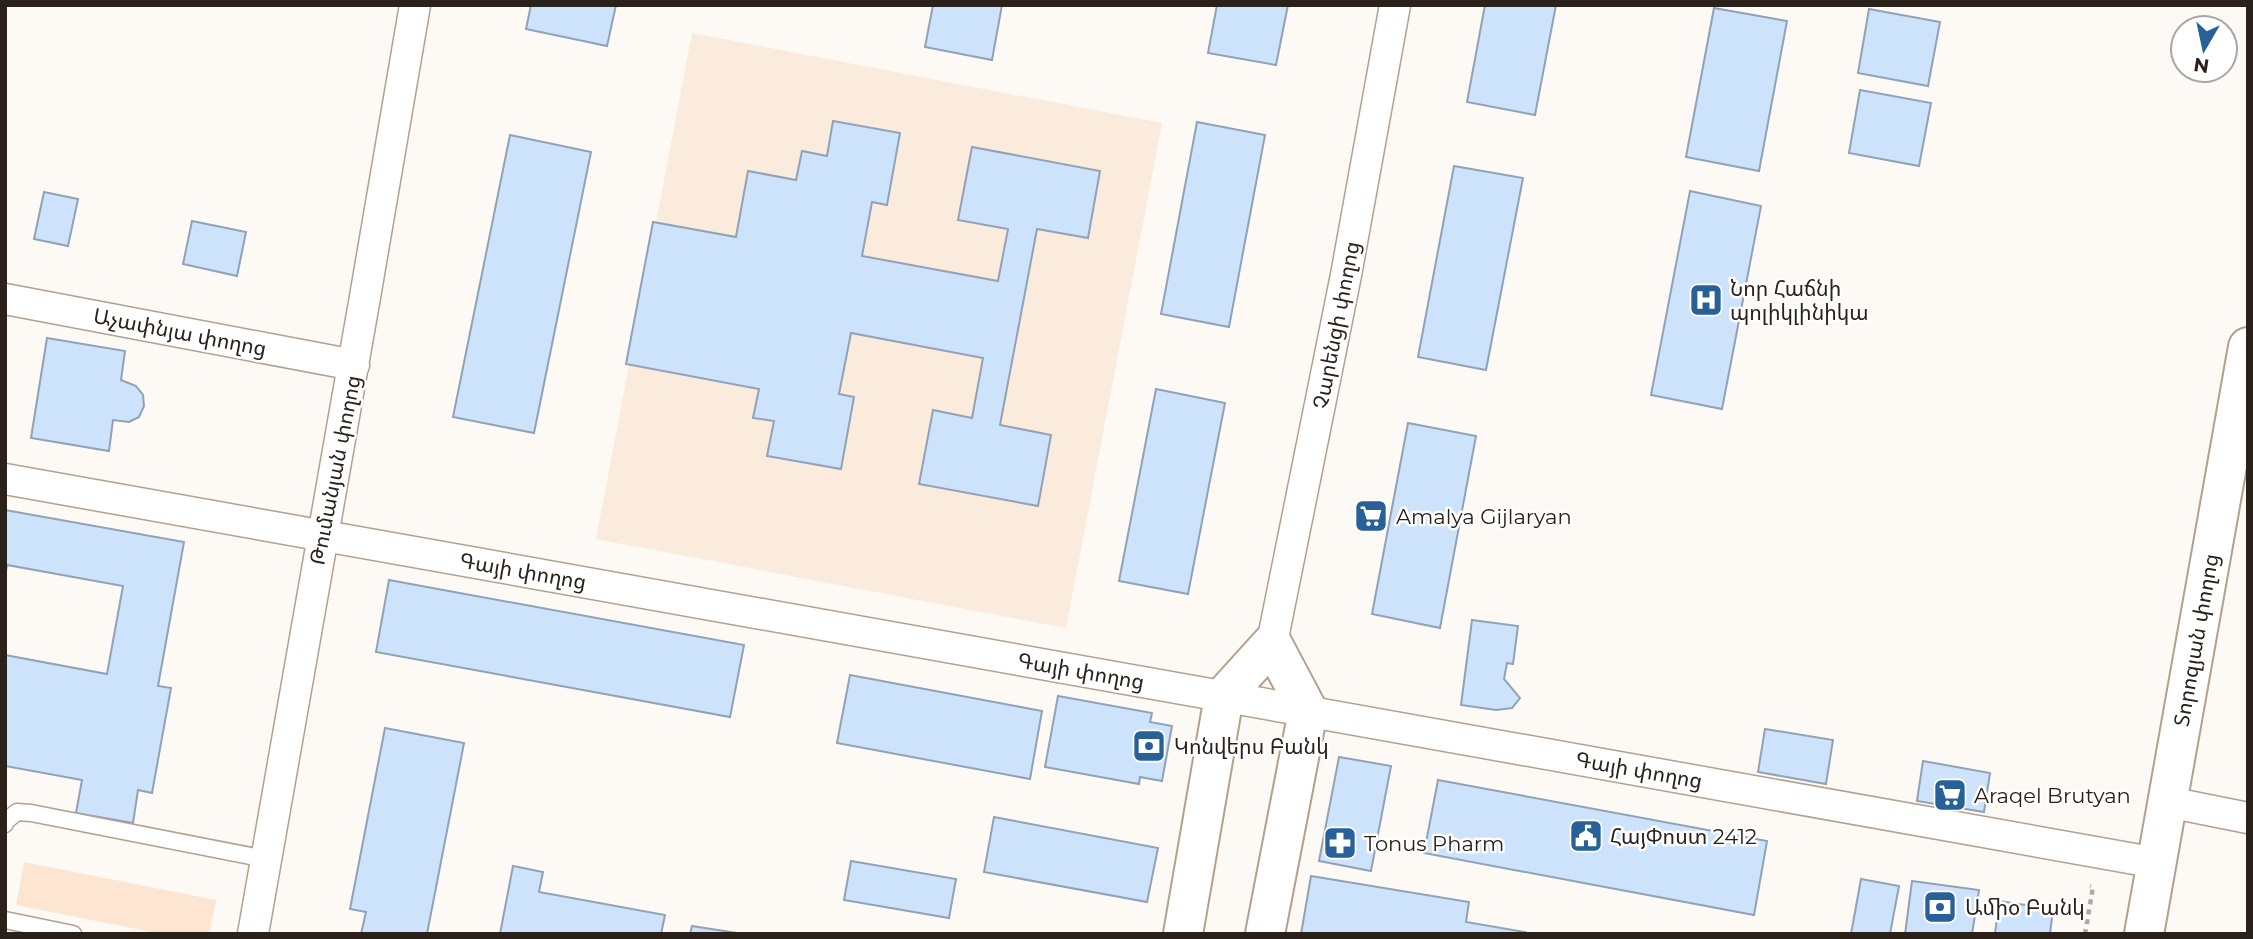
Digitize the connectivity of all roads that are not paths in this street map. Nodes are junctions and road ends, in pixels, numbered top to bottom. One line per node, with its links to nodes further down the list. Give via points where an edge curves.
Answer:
1 (415, 5): 5 (street, Թումանյան փողոց)
2 (1395, 5): 8 (street, Չարենցի փողոց)
3 (5, 299): 5 (street, Աչափնյա փողոց)
4 (2248, 346): 11 (street, Տորոզյան փողոց)
5 (355, 365): 7 (street, Թումանյան փողոց)
6 (5, 479): 7 (street, Գայի փողոց)
7 (322, 536): 9 (street, Գայի փողոց); 14 (street, Թումանյան փողոց)
8 (1272, 643): 9 (street); 10 (street)
9 (1224, 696): 10 (street, Գայի փողոց); 19 (street)
10 (1308, 711): 15 (street, Գայի փողոց); 20 (street)
11 (2168, 802): 12 (street); 15 (street, Տորոզյան փողոց)
12 (2248, 818)
13 (5, 824): 14 (lane, via 17,812 31,813)
14 (266, 859): 18 (street, Թումանյան փողոց)
15 (2157, 863): 21 (street, Տորոզյան փողոց)
16 (5, 920): 17 (lane)
17 (73, 934)
18 (253, 934)
19 (1183, 934)
20 (1265, 934)
21 (2144, 934)

